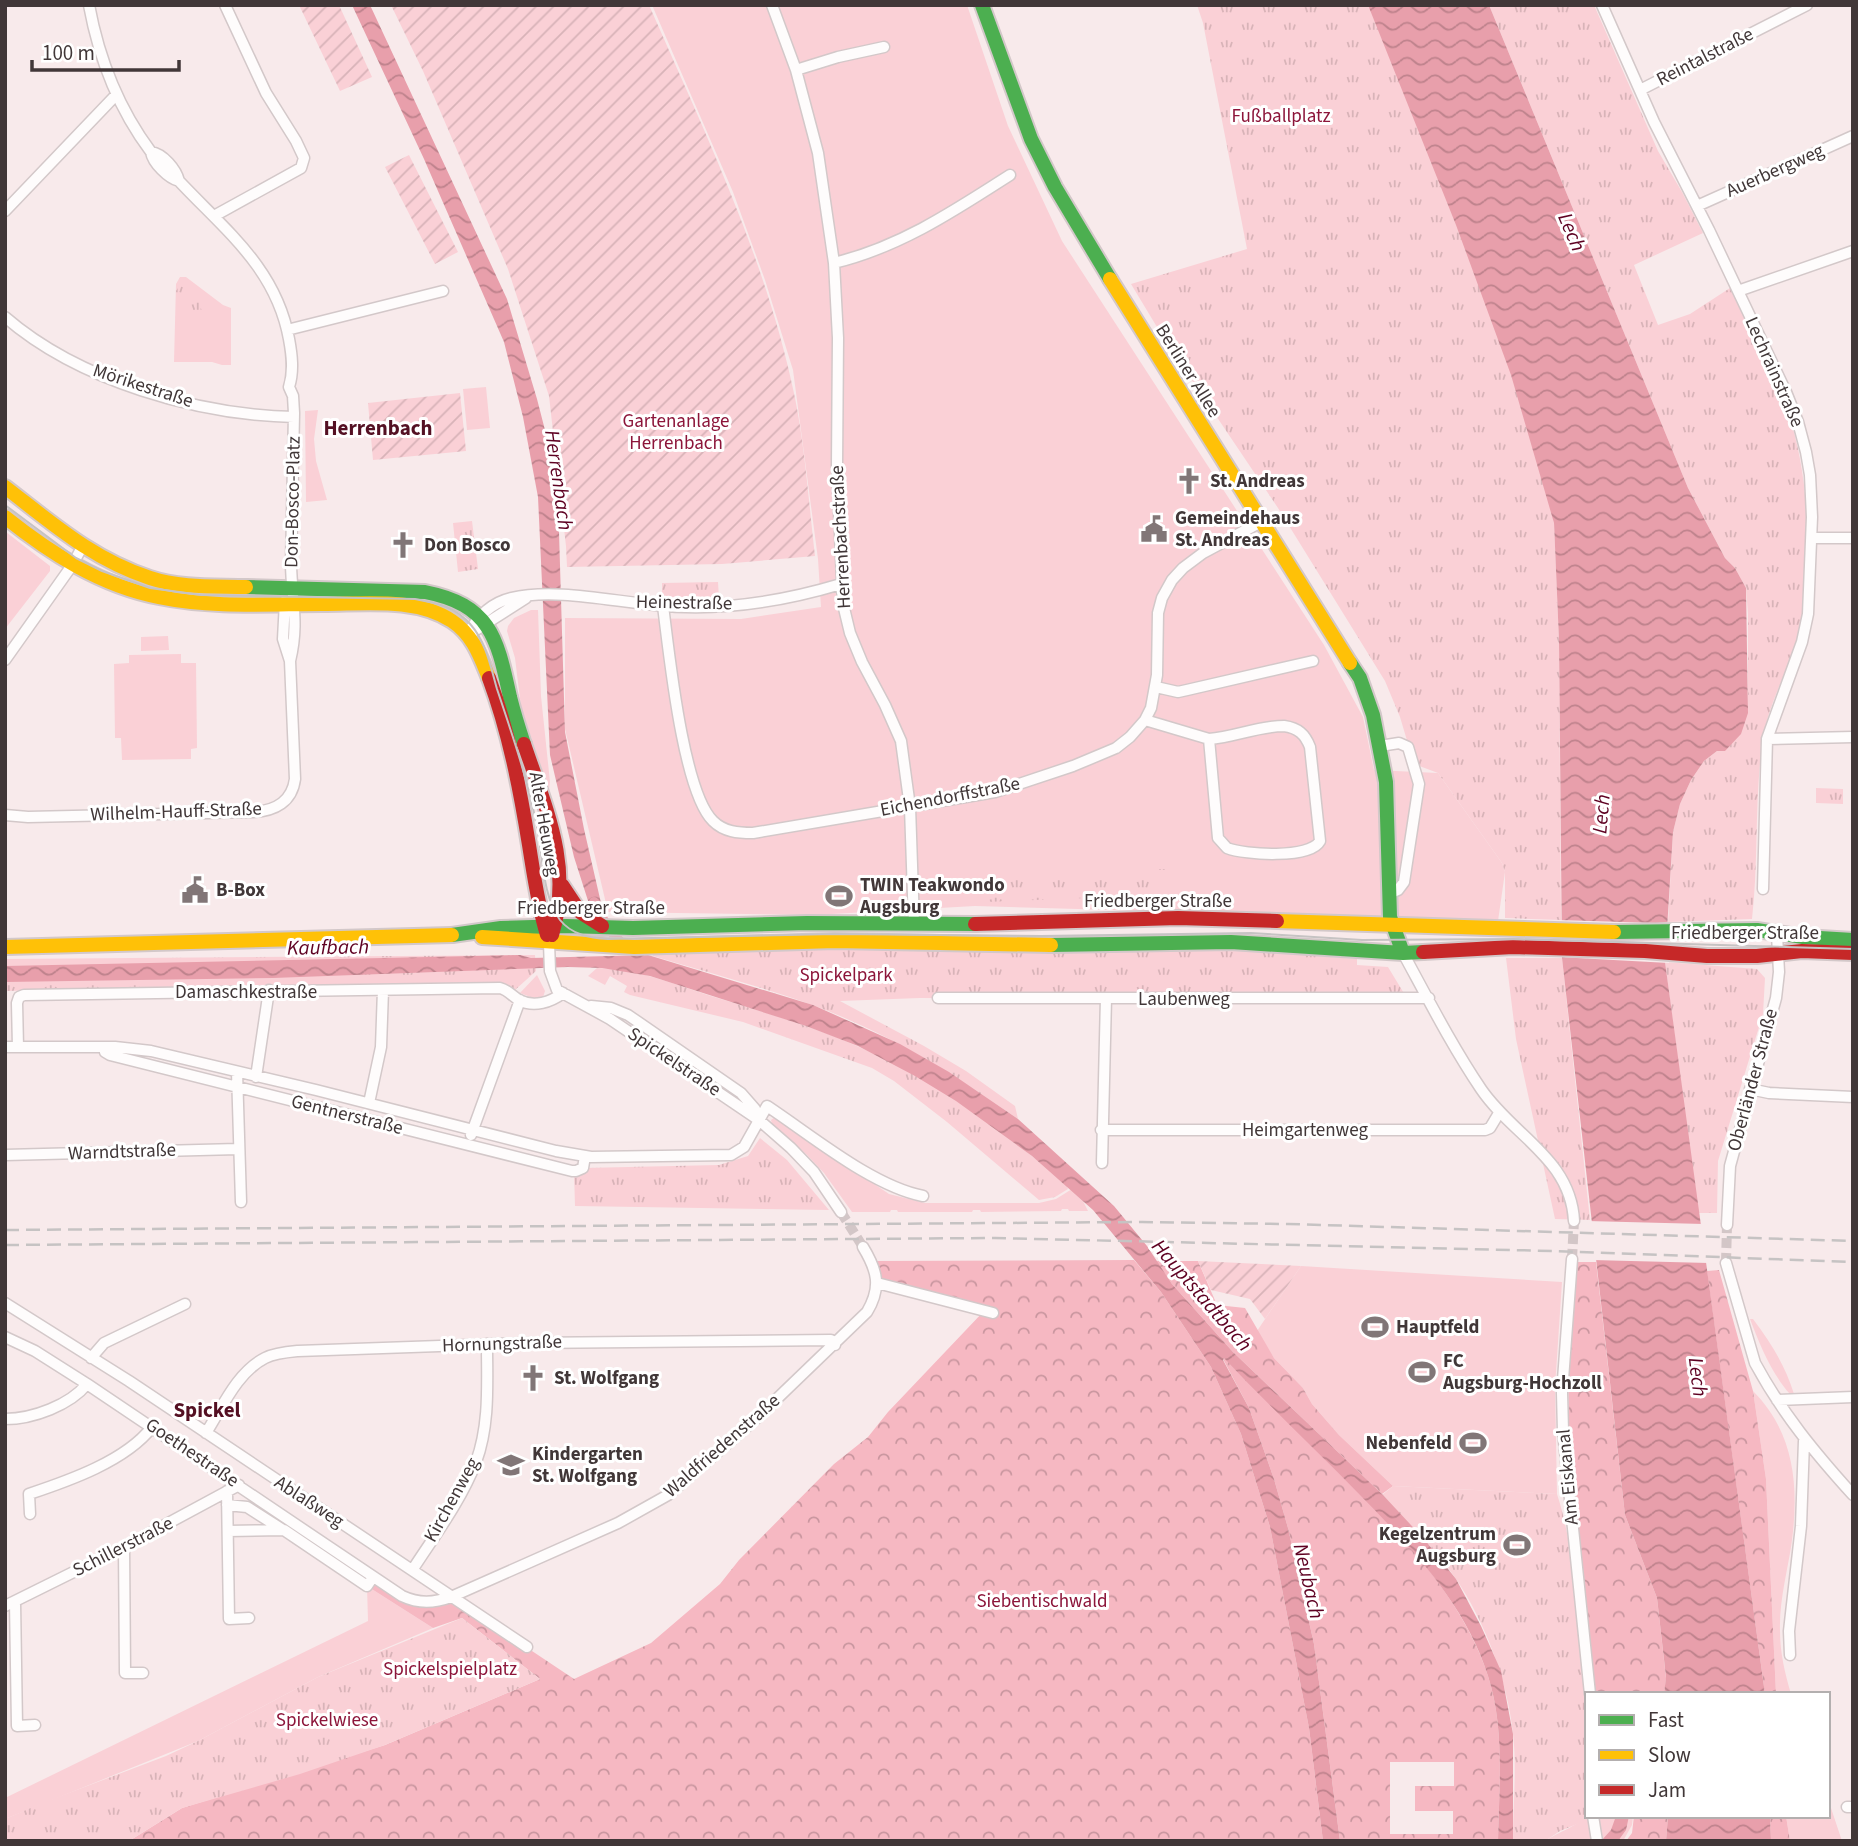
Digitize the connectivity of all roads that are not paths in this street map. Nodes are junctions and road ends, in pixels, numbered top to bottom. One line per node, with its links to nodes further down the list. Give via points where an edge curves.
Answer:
1 (89, 5): 10 (street, Don-Bosco-Platz)
2 (225, 5): 15 (street, via 266,93 304,158 301,168)
3 (772, 5): 8 (street, Herrenbachstraße)
4 (982, 5): 25 (main road, Berliner Allee, via 1031,139 1055,187)
5 (1602, 5): 9 (street, Lechrainstraße)
6 (1807, 5): 9 (street, Reintalstraße)
7 (884, 47): 8 (street)
8 (796, 69): 17 (street, Herrenbachstraße, via 818,153)
9 (1640, 90): 13 (street, Lechrainstraße)
10 (116, 95): 14 (street); 15 (street, Don-Bosco-Platz, via 152,152 158,153)
11 (1853, 136): 13 (street, Auerbergweg)
12 (1010, 175): 17 (street, via 898,242)
13 (1697, 206): 19 (street, Lechrainstraße)
14 (5, 211)
15 (214, 216): 21 (street, Don-Bosco-Platz, via 260,268)
16 (1853, 251): 19 (street)
17 (834, 263): 30 (street, Herrenbachstraße)
18 (443, 291): 21 (street)
19 (1738, 291): 26 (street, Lechrainstraße, via 1801,432 1810,475)
20 (5, 317): 22 (street, Mörikestraße, via 71,360 122,384 209,407)
21 (287, 330): 22 (street, Don-Bosco-Platz)
22 (294, 417): 31 (street, Don-Bosco-Platz)
23 (5, 487): 28 (main road)
24 (5, 517): 29 (main road, via 46,550)
25 (1261, 522): 38 (street, Eichendorffstraße, via 1203,553 1172,580 1158,613); 43 (main road, Berliner Allee, via 1360,678)
26 (1812, 538): 27 (street); 42 (street, Lechrainstraße, via 1805,632)
27 (1853, 538)
28 (82, 547): 29 (street); 31 (main road, via 132,572 176,584)
29 (73, 564): 32 (main road, via 149,595 201,603); 36 (street)
30 (841, 584): 33 (street, Heinestraße, via 757,604); 44 (street, Herrenbachstraße, via 850,633 901,741)
31 (292, 588): 32 (street, Wilhelm-Hauff-Straße); 34 (main road, via 425,592 455,600)
32 (289, 604): 35 (main road, via 415,606 445,615); 45 (street, Wilhelm-Hauff-Straße, via 295,638 290,661 295,779 290,796 277,807 253,812)
33 (663, 606): 34 (street, Heinestraße, via 597,598 526,597); 44 (street, Eichendorffstraße, via 675,696 695,788 703,809 716,823 726,830 753,833)
34 (486, 624): 35 (street, Heinestraße); 35 (main road, via 488,631); 46 (main road, Alter Heuweg, via 499,648 512,707 551,822)
35 (471, 640): 51 (main road, Alter Heuweg, via 482,661 515,768)
36 (5, 660)
37 (1313, 661): 38 (street, via 1178,692)
38 (1156, 687): 39 (street, Eichendorffstraße)
39 (1145, 720): 41 (street); 44 (street, Eichendorffstraße, via 1116,748 1073,766 995,792)
40 (1853, 737): 42 (street)
41 (1209, 739): 41 (street, via 1222,844 1233,851 1269,853 1303,852 1318,846 1321,834 1310,747 1300,731 1273,726)
42 (1767, 739): 47 (street, Lechrainstraße)
43 (1380, 746): 48 (main road, Berliner Allee); 48 (street, Berliner Allee, via 1399,743 1408,747 1419,784 1404,882)
44 (910, 807): 50 (street, Herrenbachstraße)
45 (5, 815)
46 (562, 884): 49 (main road); 51 (main road, Alter Heuweg)
47 (1763, 889)
48 (1395, 890): 52 (main road, Berliner Allee)
49 (587, 923): 50 (main road, Friedberger Straße, via 627,928); 51 (main road, Friedberger Straße)
50 (914, 924): 52 (main road, Friedberger Straße, via 1178,918)
51 (549, 926): 53 (main road, Friedberger Straße); 57 (main road, Alter Heuweg)
52 (1393, 926): 54 (main road, Friedberger Straße, via 1654,933 1757,930); 58 (main road, Berliner Allee)
53 (462, 935): 56 (main road, Friedberger Straße); 57 (main road, Friedberger Straße)
54 (1777, 935): 55 (main road, Friedberger Straße); 60 (street, Oberländer Straße)
55 (1853, 940)
56 (5, 947)
57 (550, 948): 58 (main road, Friedberger Straße, via 835,941 1069,946 1231,942); 63 (street, via 550,971)
58 (1404, 953): 60 (main road, Friedberger Straße, via 1513,947 1707,956); 66 (street)
59 (1853, 953): 60 (main road, Friedberger Straße)
60 (1779, 954): 75 (street, Oberländer Straße, via 1772,1016)
61 (269, 990): 62 (street, Damaschkestraße); 70 (street, Damaschkestraße, via 22,996 17,1003); 73 (street)
62 (383, 990): 67 (street, Damaschkestraße, via 500,988); 78 (street, via 381,1047)
63 (563, 993): 67 (street, via 550,1002); 68 (street, Spickelstraße)
64 (938, 998): 65 (street, Laubenweg)
65 (1106, 998): 66 (street, Laubenweg); 82 (street)
66 (1429, 998): 80 (street, via 1451,1041)
67 (520, 1000): 83 (street)
68 (587, 1006): 77 (street, Spickelstraße, via 628,1015); 81 (street, Spickelstraße)
69 (5, 1047): 70 (street, Gentnerstraße)
70 (18, 1047): 71 (street, Gentnerstraße)
71 (104, 1047): 72 (street, Gentnerstraße, via 151,1051); 74 (street, Gentnerstraße, via 110,1055)
72 (237, 1072): 73 (street, Gentnerstraße); 74 (street)
73 (256, 1077): 78 (street, Gentnerstraße)
74 (237, 1088): 84 (street, Gentnerstraße); 85 (street)
75 (1750, 1089): 76 (street); 93 (street, Oberländer Straße, via 1730,1166)
76 (1853, 1097)
77 (749, 1100): 79 (street, Spickelstraße); 81 (street, Spickelstraße)
78 (369, 1103): 83 (street, Gentnerstraße)
79 (767, 1106): 81 (street); 89 (street, Spickelstraße, via 874,1177)
80 (1499, 1113): 82 (street, Heimgartenweg, via 1485,1130); 92 (street, via 1560,1173 1573,1202)
81 (759, 1121): 87 (street, Gentnerstraße, via 744,1147 732,1155); 91 (street, Spickelstraße, via 814,1172)
82 (1101, 1130): 88 (street)
83 (472, 1131): 84 (street); 87 (street, Gentnerstraße)
84 (468, 1145): 87 (street, Gentnerstraße, via 576,1171 583,1168)
85 (238, 1149): 86 (street, Warndtstraße); 90 (street)
86 (5, 1155)
87 (585, 1156)
88 (1102, 1163)
89 (923, 1196)
90 (241, 1202)
91 (841, 1212)
92 (1574, 1221)
93 (1727, 1225)
94 (863, 1247): 97 (street)
95 (1572, 1259): 128 (street, Am Eiskanal, via 1563,1431)
96 (1726, 1264): 107 (street, via 1755,1363)
97 (877, 1283): 100 (street); 103 (street, Waldfriedenstraße, via 867,1312)
98 (5, 1303): 104 (street, Ablaßweg)
99 (185, 1304): 104 (street, via 104,1343)
100 (993, 1313)
101 (5, 1337): 105 (street, Goethestraße)
102 (487, 1344): 103 (street, Hornungstraße, via 831,1340); 110 (street, Hornungstraße, via 298,1350 272,1356 241,1379); 120 (street, Kirchenweg, via 487,1401 476,1461)
103 (835, 1345): 122 (street, Waldfriedenstraße, via 668,1495 625,1520)
104 (91, 1358): 110 (street, Ablaßweg)
105 (87, 1384): 108 (street, via 78,1395 28,1417); 109 (street, Goethestraße)
106 (1853, 1397): 107 (street)
107 (1777, 1400): 111 (street)
108 (5, 1419)
109 (152, 1427): 112 (street, Goethestraße); 116 (street, via 116,1457 29,1494)
110 (206, 1433): 120 (street, Ablaßweg)
111 (1804, 1441): 114 (street); 126 (street, via 1801,1535 1788,1631)
112 (239, 1485): 113 (street, Schillerstraße); 121 (street, Goethestraße)
113 (227, 1491): 115 (street); 119 (street, Schillerstraße)
114 (1853, 1495)
115 (227, 1505): 117 (street); 118 (street, Goethestraße, via 247,1507)
116 (30, 1514)
117 (228, 1531): 118 (street); 124 (street, via 229,1619)
118 (284, 1531): 121 (street, Goethestraße, via 367,1586)
119 (124, 1547): 123 (street, Schillerstraße); 127 (street, via 125,1673)
120 (413, 1569): 122 (street, Ablaßweg)
121 (373, 1577): 122 (street, Goethestraße, via 413,1601)
122 (452, 1597): 125 (street, Ablaßweg)
123 (10, 1604): 129 (street, via 18,1726)
124 (249, 1618)
125 (527, 1647)
126 (1790, 1655)
127 (143, 1673)
128 (1590, 1692)
129 (35, 1725)
130 (1593, 1818): 131 (street)
131 (1596, 1839)

